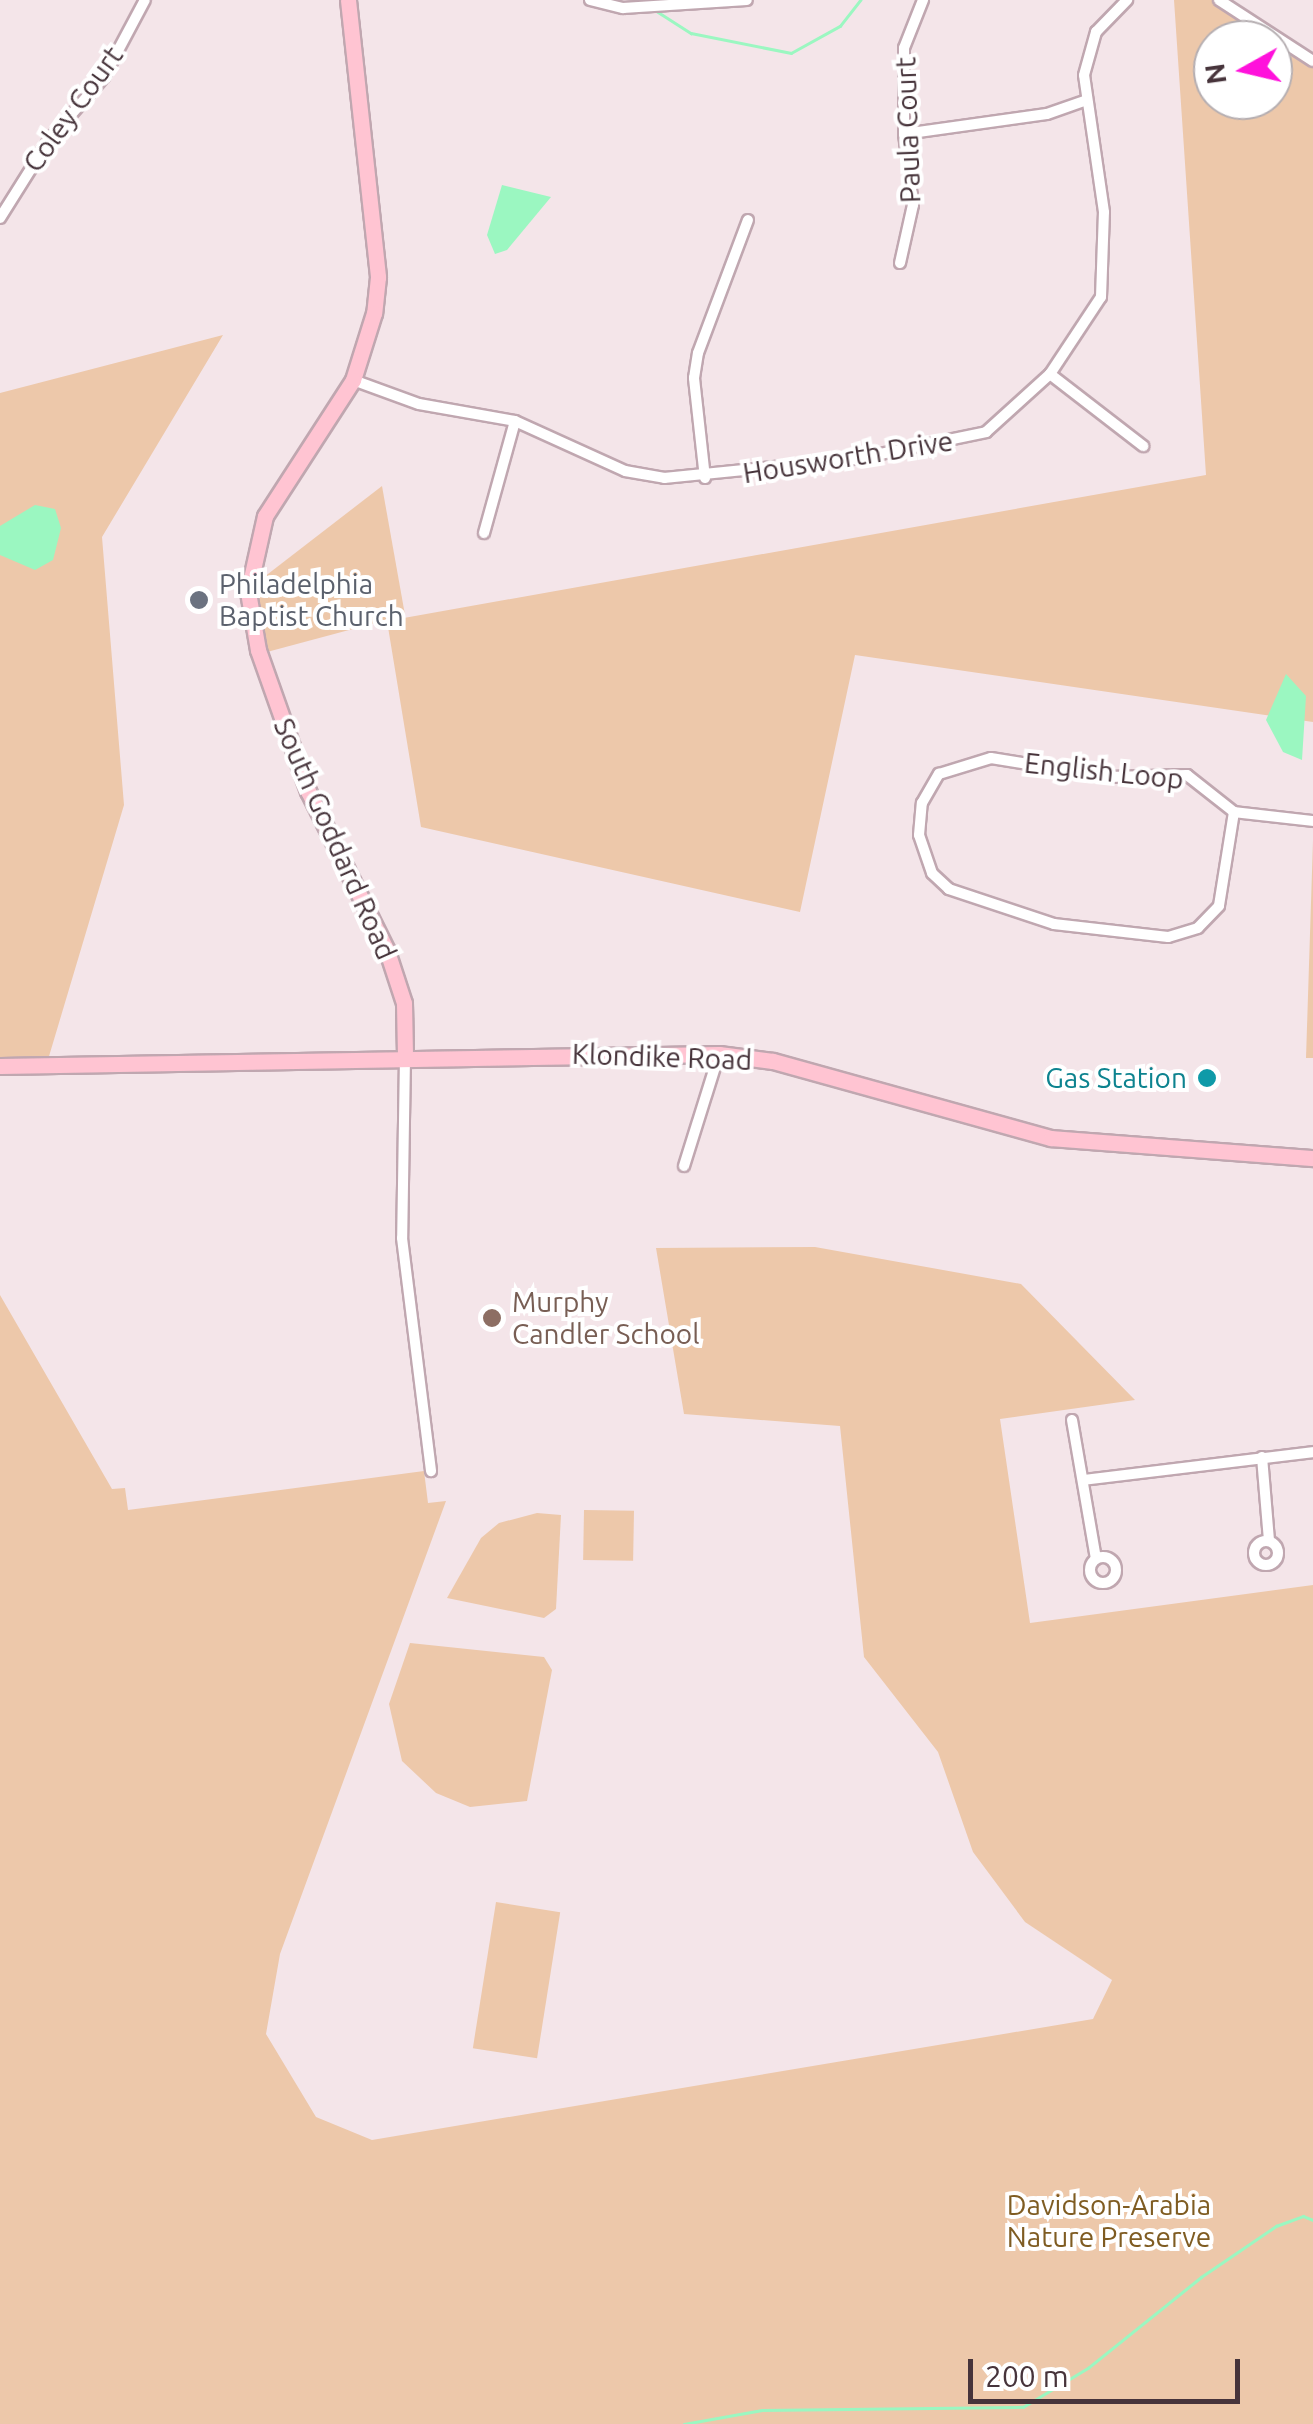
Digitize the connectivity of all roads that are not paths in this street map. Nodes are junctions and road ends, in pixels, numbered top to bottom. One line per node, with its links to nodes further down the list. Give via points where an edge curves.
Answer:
1 (145, 0): 11 (street, Coley Court, via 104,76 49,140)
2 (348, 0): 15 (main road, South Goddard Road, via 378,277)
3 (590, 0): 4 (street, via 623,8)
4 (747, 0)
5 (923, 0): 10 (street, Paula Court, via 904,48)
6 (1128, 0): 9 (street, Housworth Drive, via 1088,50)
7 (1219, 0): 8 (street)
8 (1313, 61)
9 (1087, 100): 10 (street, via 1047,114); 14 (street, Housworth Drive, via 1106,275 1091,320)
10 (904, 134): 13 (street, Paula Court, via 914,205)
11 (0, 218)
12 (748, 220): 18 (street, via 698,353 694,378)
13 (900, 263)
14 (1050, 374): 17 (street); 18 (street, Housworth Drive, via 1010,416 957,443)
15 (354, 380): 16 (street, Housworth Drive, via 419,404); 23 (main road, South Goddard Road, via 264,516 248,592 258,650 308,791 388,951 404,1003)
16 (515, 420): 18 (street, Housworth Drive, via 625,471); 19 (street)
17 (1144, 446)
18 (705, 478)
19 (484, 533)
20 (1234, 812): 20 (street, English Loop, via 1187,775 1108,777 991,758 939,774 922,803 926,862 950,889 1096,932 1168,937 1201,933 1224,890); 21 (street)
21 (1313, 820)
22 (719, 1054): 23 (main road, Klondike Road); 25 (main road, Klondike Road, via 773,1061 1051,1138); 26 (street)
23 (405, 1057): 24 (main road, Klondike Road); 30 (street, South Goddard Road, via 402,1238)
24 (0, 1066)
25 (1313, 1158)
26 (684, 1166)
27 (1072, 1420): 31 (street)
28 (1313, 1452): 29 (street)
29 (1262, 1457): 31 (street); 32 (street)
30 (432, 1471)
31 (1083, 1480): 33 (street)
32 (1268, 1541)
33 (1096, 1559)

